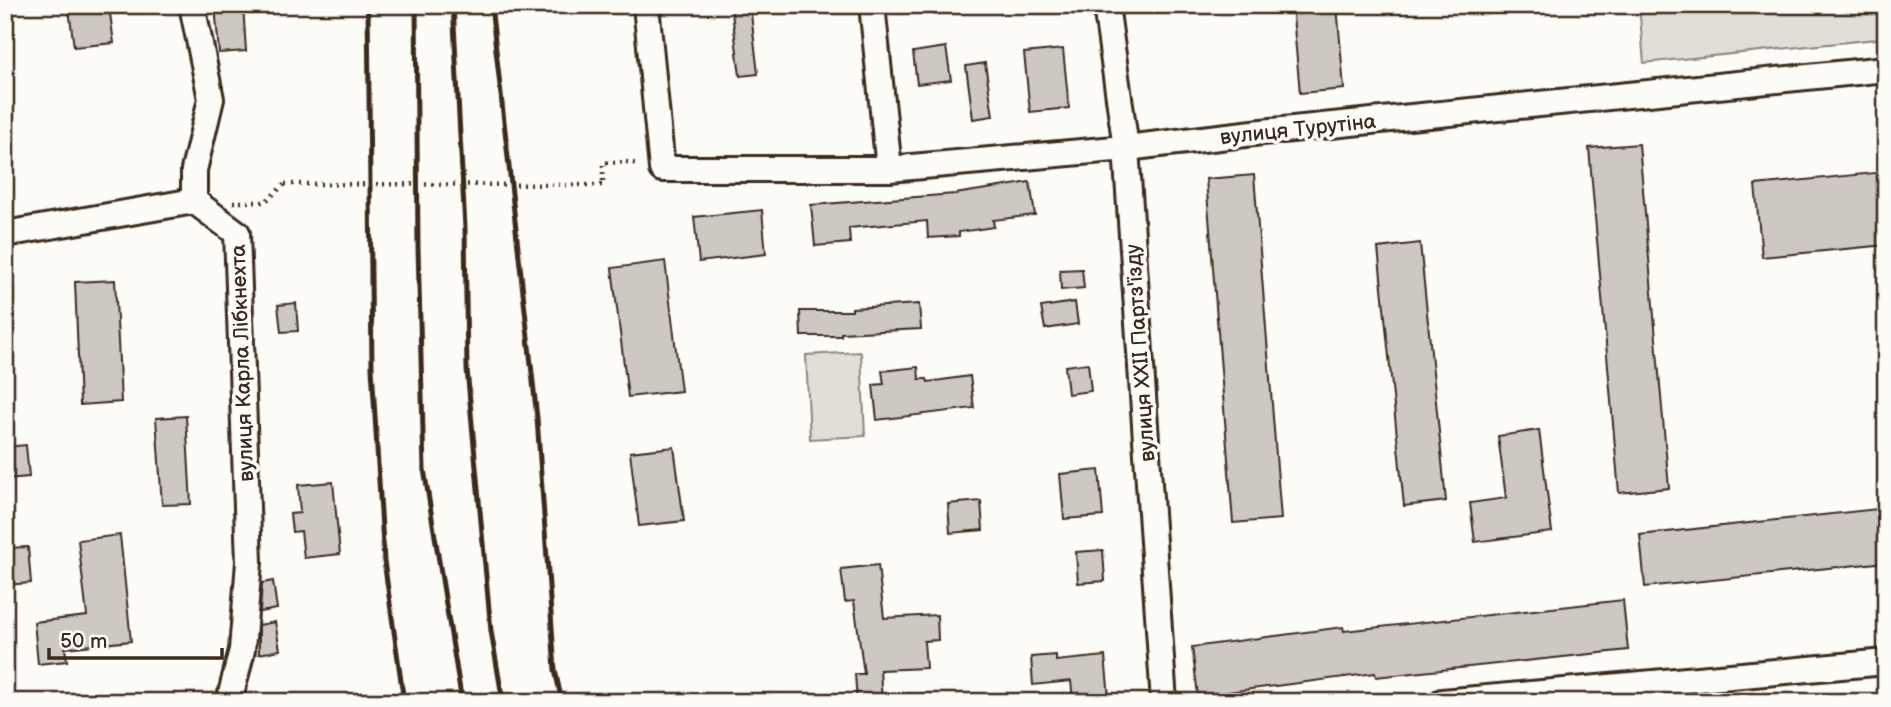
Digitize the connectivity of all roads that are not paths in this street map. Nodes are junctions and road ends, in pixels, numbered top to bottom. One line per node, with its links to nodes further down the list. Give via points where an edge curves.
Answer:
1 (192, 5): 8 (street, via 211,99 194,170)
2 (646, 5): 7 (street, вулиця Турутіна, via 662,169)
3 (872, 5): 7 (street)
4 (1106, 5): 6 (street, вулиця XXII Партз'їзду)
5 (1886, 69): 6 (street, вулиця Турутіна)
6 (1126, 148): 7 (street, вулиця Турутіна); 12 (street, вулиця XXII Партз'їзду)
7 (889, 169)
8 (194, 201): 9 (street); 11 (street, вулиця Карла Лібкнехта, via 237,233 249,562 242,650)
9 (5, 234)
10 (1886, 662): 13 (street)
11 (229, 702)
12 (1164, 702)
13 (1442, 702)

